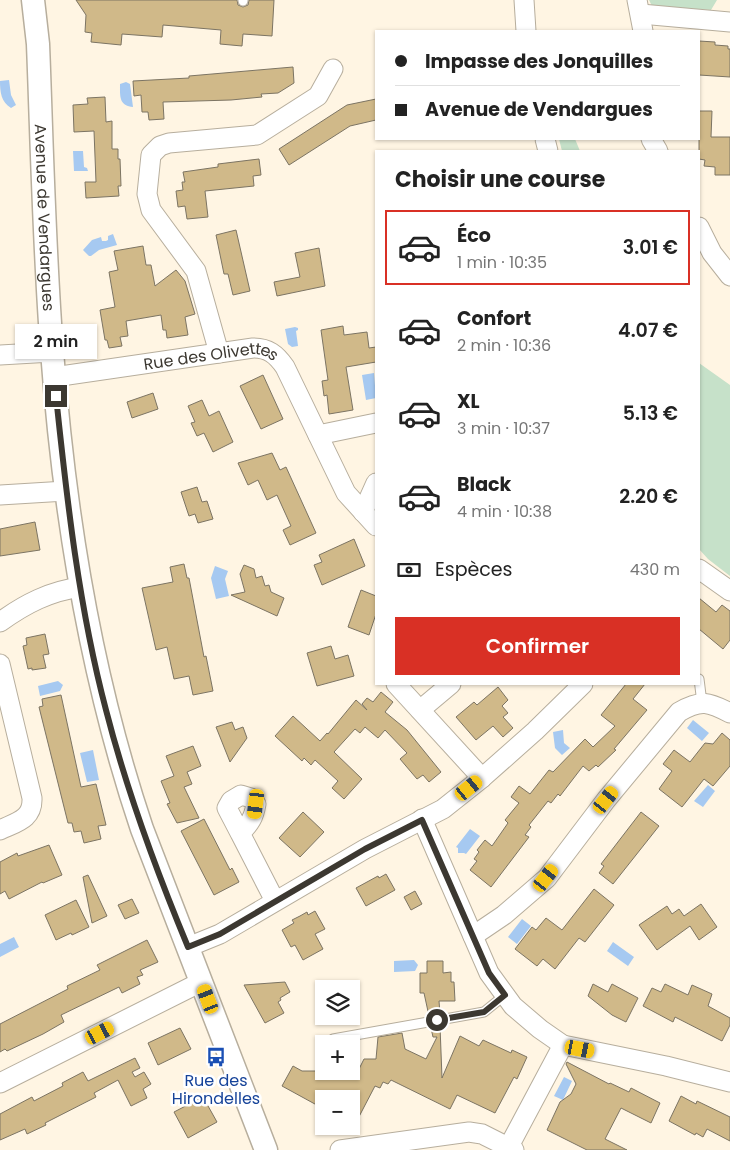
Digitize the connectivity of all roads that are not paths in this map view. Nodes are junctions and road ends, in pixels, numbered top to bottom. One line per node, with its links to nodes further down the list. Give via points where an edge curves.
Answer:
1 (33, 0): 9 (street, Avenue de Vendargues, via 38,44)
2 (524, 0): 5 (street)
3 (640, 15): 4 (street)
4 (730, 22)
5 (526, 30)
6 (332, 69): 10 (street, via 318,96 257,135 168,143 150,156 148,194 151,210 196,271)
7 (700, 229): 8 (street, via 712,253)
8 (730, 276)
9 (52, 352): 11 (street); 12 (street, Avenue de Vendargues)
10 (219, 352): 12 (street, Rue des Olivettes); 14 (street, Rue des Olivettes, via 262,348 279,357)
11 (0, 355)
12 (54, 376): 16 (street, Avenue de Vendargues)
13 (375, 423): 14 (street)
14 (318, 435): 18 (street, Rue des Olivettes, via 346,493)
15 (375, 485): 18 (street)
16 (66, 491): 17 (street); 21 (street, Avenue de Vendargues)
17 (0, 495)
18 (363, 512): 19 (street, Rue des Olivettes)
19 (375, 525)
20 (700, 570): 22 (street)
21 (81, 587): 23 (street, via 41,597); 38 (street, Avenue de Vendargues, via 98,674 124,776)
22 (730, 590)
23 (0, 622)
24 (0, 664): 34 (street, via 33,806 26,817)
25 (397, 685): 30 (street)
26 (450, 685): 30 (street)
27 (582, 685): 32 (street)
28 (700, 685): 29 (lane)
29 (702, 703): 31 (street); 37 (street, via 690,705 672,719 546,878 504,915)
30 (420, 710): 32 (street)
31 (730, 713)
32 (482, 778): 33 (street, via 443,809)
33 (422, 820): 36 (street); 37 (street)
34 (0, 830)
35 (240, 833): 36 (street)
36 (275, 901): 38 (street, via 220,934)
37 (473, 936): 40 (street, via 489,973)
38 (188, 947): 39 (street, Avenue de Vendargues)
39 (201, 982): 44 (street); 46 (street, Avenue de Vendargues)
40 (505, 995): 41 (lane, via 484,1012); 42 (street, via 513,1006)
41 (355, 1035)
42 (563, 1045): 43 (street); 45 (street)
43 (730, 1082)
44 (0, 1083)
45 (510, 1149): 47 (street, via 482,1134 469,1132)
46 (266, 1150)
47 (340, 1150)

